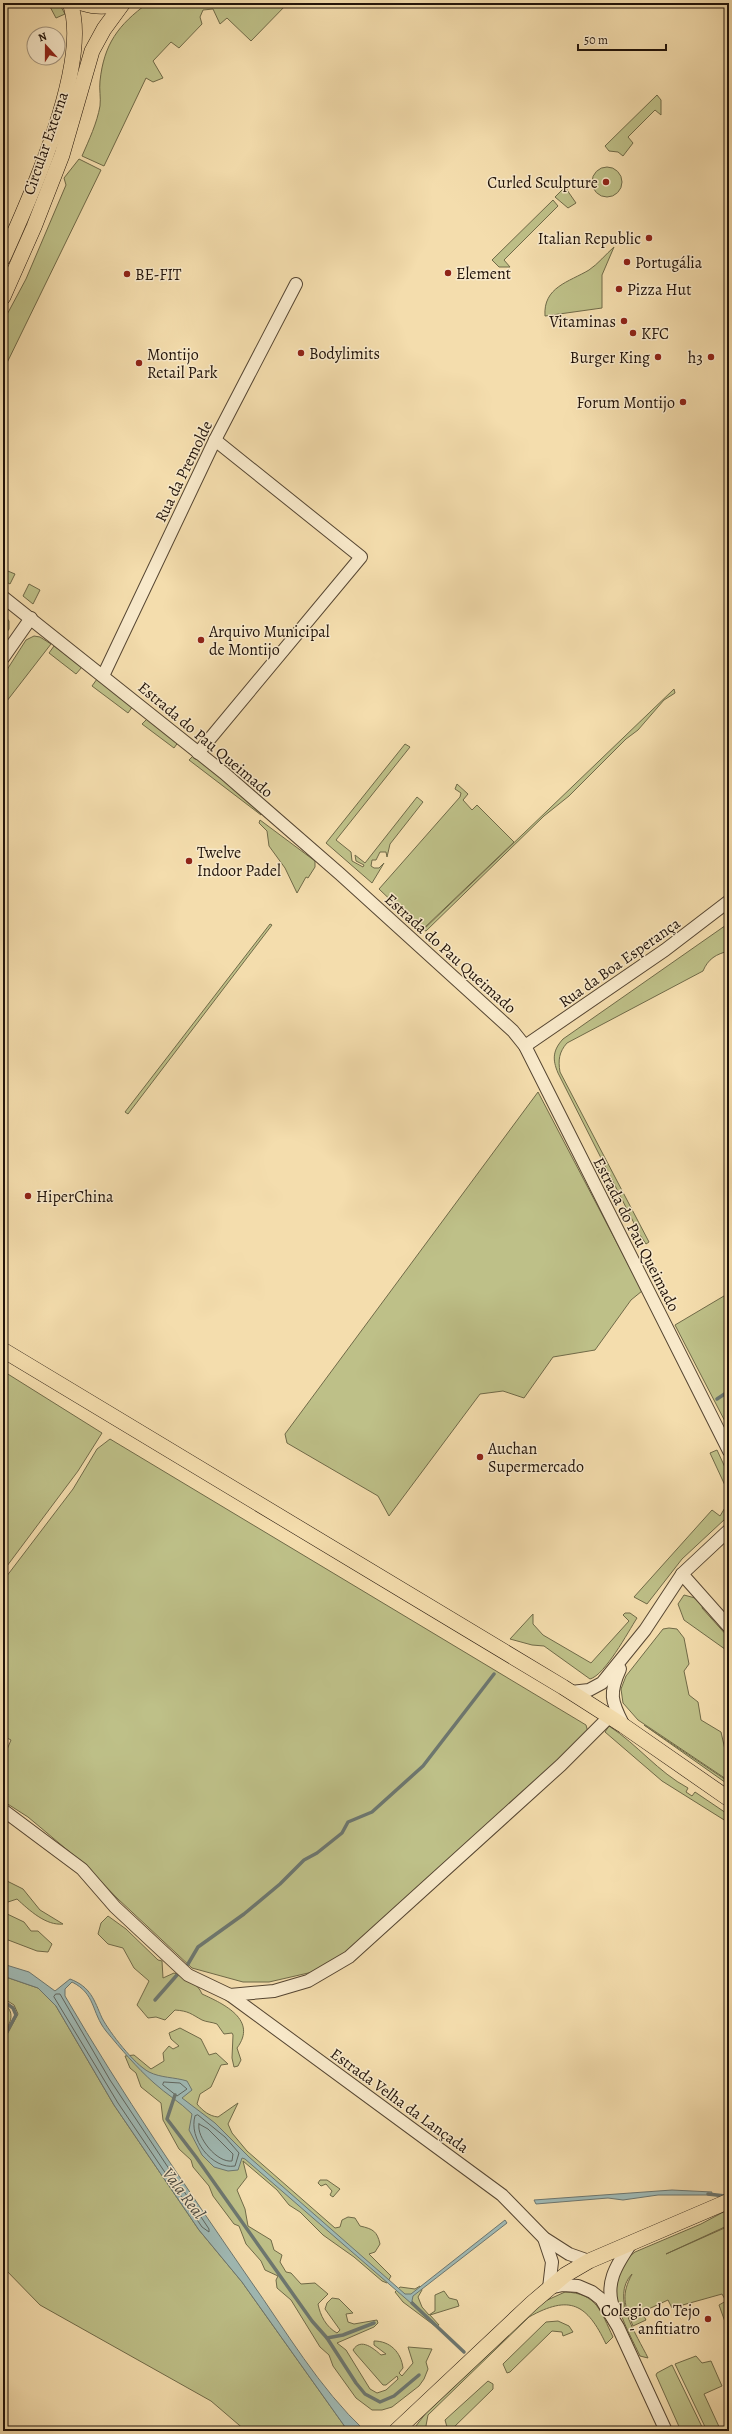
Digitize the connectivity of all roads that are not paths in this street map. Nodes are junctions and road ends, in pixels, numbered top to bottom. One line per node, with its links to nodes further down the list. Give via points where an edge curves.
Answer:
1 (70, 3): 5 (main road, Circular Externa, via 76,26 64,97 47,150)
2 (82, 3): 3 (main road, via 94,7)
3 (120, 3)
4 (123, 3): 7 (main road, Circular Externa, via 92,51 62,155)
5 (3, 258)
6 (296, 284): 8 (street, Rua da Premolde)
7 (3, 297)
8 (215, 440): 12 (street, Rua da Premolde); 13 (street, via 361,557)
9 (3, 597): 10 (street, Estrada do Pau Queimado)
10 (30, 618): 11 (street); 12 (street, Estrada do Pau Queimado)
11 (3, 658)
12 (103, 676): 13 (street, Estrada do Pau Queimado)
13 (198, 753): 15 (street, Estrada do Pau Queimado, via 340,874 502,1021)
14 (729, 901): 15 (street, Rua da Boa Esperança, via 664,950)
15 (525, 1046): 17 (street, Estrada do Pau Queimado)
16 (3, 1350): 22 (main road)
17 (729, 1451)
18 (729, 1530): 19 (street)
19 (682, 1574): 20 (street); 21 (street)
20 (729, 1627)
21 (627, 1653): 22 (street, via 600,1685 589,1690); 24 (street, via 611,1690 614,1706)
22 (571, 1692): 23 (main road)
23 (610, 1716): 24 (main road); 27 (street, via 556,1770 350,1957 308,1981 274,1991)
24 (624, 1726): 25 (main road)
25 (729, 1799)
26 (3, 1810): 27 (street, Estrada Velha da Lançada, via 82,1869 115,1907 188,1975)
27 (230, 1995): 29 (street, Estrada Velha da Lançada, via 502,2194)
28 (729, 2200): 30 (main road)
29 (544, 2238): 31 (street, Estrada Velha da Lançada, via 569,2254); 32 (street, Estrada Velha da Lançada, via 552,2262)
30 (632, 2242): 31 (main road); 33 (street, via 615,2268 610,2285 610,2298 619,2320)
31 (589, 2261): 32 (main road)
32 (549, 2288): 33 (street, via 570,2285 592,2292 601,2299); 34 (main road)
33 (618, 2327): 35 (street)
34 (396, 2431)
35 (666, 2431)

